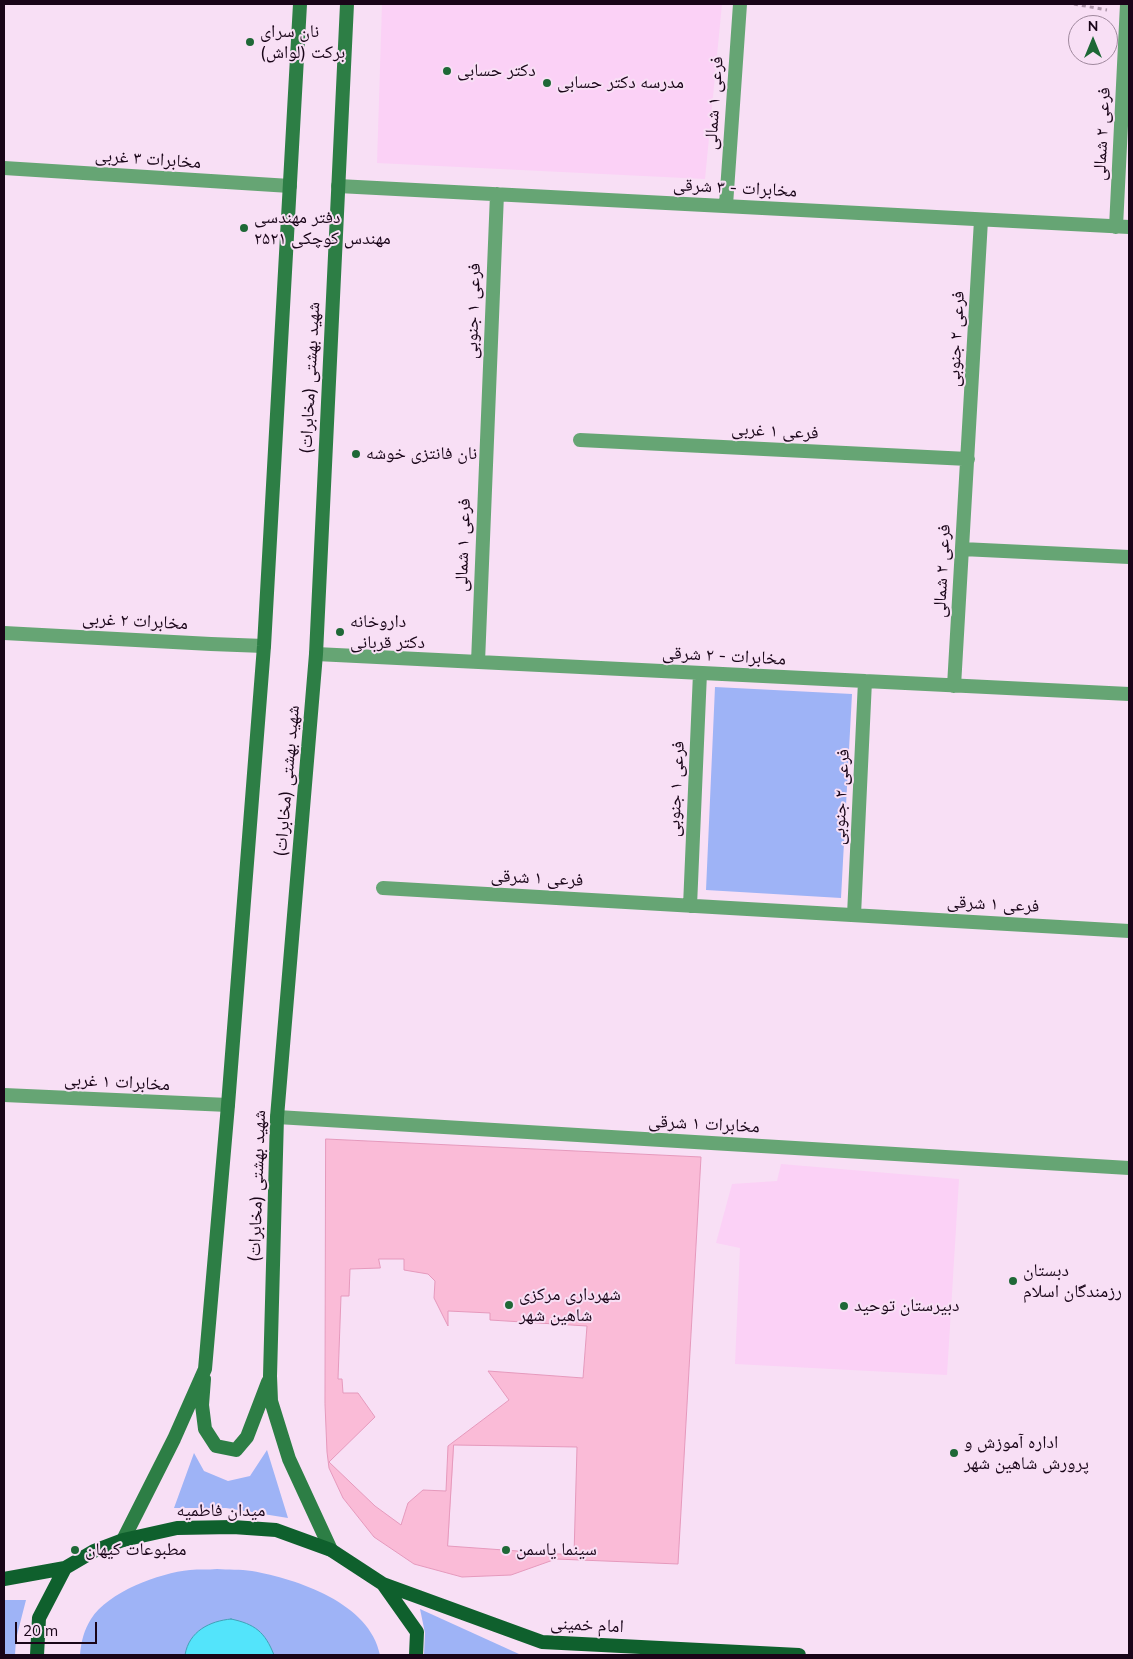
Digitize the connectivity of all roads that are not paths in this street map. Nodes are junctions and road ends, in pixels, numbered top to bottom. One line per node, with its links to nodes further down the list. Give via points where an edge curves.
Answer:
1 (300, 4): 6 (main road, شهید بهشتی (مخابرات))
2 (347, 4): 7 (main road, شهید بهشتی (مخابرات))
3 (740, 4): 9 (street, فرعی ۱ شمالی)
4 (1127, 9): 11 (street, فرعی ۲ شمالی)
5 (4, 168): 6 (street, مخابرات ۳ غربی)
6 (290, 186): 18 (main road, شهید بهشتی (مخابرات))
7 (338, 186): 8 (street, مخابرات - ۳ شرقی); 19 (main road, شهید بهشتی (مخابرات))
8 (496, 194): 9 (street, مخابرات - ۳ شرقی); 12 (street, فرعی ۱ جنوبی)
9 (726, 206): 10 (street, مخابرات - ۳ شرقی)
10 (981, 220): 11 (street, مخابرات - ۳ شرقی); 14 (street, فرعی ۲ جنوبی)
11 (1123, 227)
12 (487, 428): 20 (street, فرعی ۱ شمالی)
13 (580, 440): 14 (street, فرعی ۱ غربی)
14 (968, 459): 15 (street, فرعی ۲ شمالی)
15 (962, 548): 16 (street); 23 (street, فرعی ۲ شمالی)
16 (1129, 557)
17 (4, 632): 18 (street, مخابرات ۲ غربی)
18 (264, 646): 30 (main road, شهید بهشتی (مخابرات))
19 (316, 654): 20 (street, مخابرات - ۲ شرقی); 31 (main road, شهید بهشتی (مخابرات))
20 (478, 662): 21 (street, مخابرات - ۲ شرقی)
21 (700, 673): 22 (street, مخابرات - ۲ شرقی); 26 (street, فرعی ۱ جنوبی)
22 (865, 681): 23 (street, مخابرات - ۲ شرقی); 27 (street, فرعی ۲ جنوبی)
23 (954, 686): 24 (street, مخابرات - ۲ شرقی)
24 (1129, 694)
25 (383, 888): 26 (street, فرعی ۱ شرقی)
26 (690, 906): 27 (street, فرعی ۱ شرقی)
27 (854, 915): 28 (street, فرعی ۱ شرقی)
28 (1129, 930)
29 (4, 1095): 30 (street, مخابرات ۱ غربی)
30 (228, 1105): 33 (main road, شهید بهشتی (مخابرات))
31 (277, 1117): 32 (street, مخابرات ۱ شرقی); 34 (main road, شهید بهشتی (مخابرات))
32 (1129, 1168)
33 (205, 1368): 34 (main road, via 202,1405 206,1429 216,1446 236,1450 248,1437); 35 (main road, شهید بهشتی (مخابرات), via 174,1439)
34 (270, 1376): 36 (main road, شهید بهشتی (مخابرات), via 271,1401 289,1459)
35 (123, 1540): 36 (main road, میدان فاطمیه, via 177,1528 233,1527 276,1530); 37 (main road, میدان فاطمیه, via 94,1551)
36 (331, 1550): 39 (main road, میدان فاطمیه)
37 (65, 1568): 38 (main road); 40 (main road, via 39,1618)
38 (4, 1578)
39 (383, 1584): 41 (main road, میدان فاطمیه, via 417,1632); 42 (main road, امام خمینی, via 542,1642)
40 (37, 1655)
41 (416, 1655)
42 (799, 1655)

